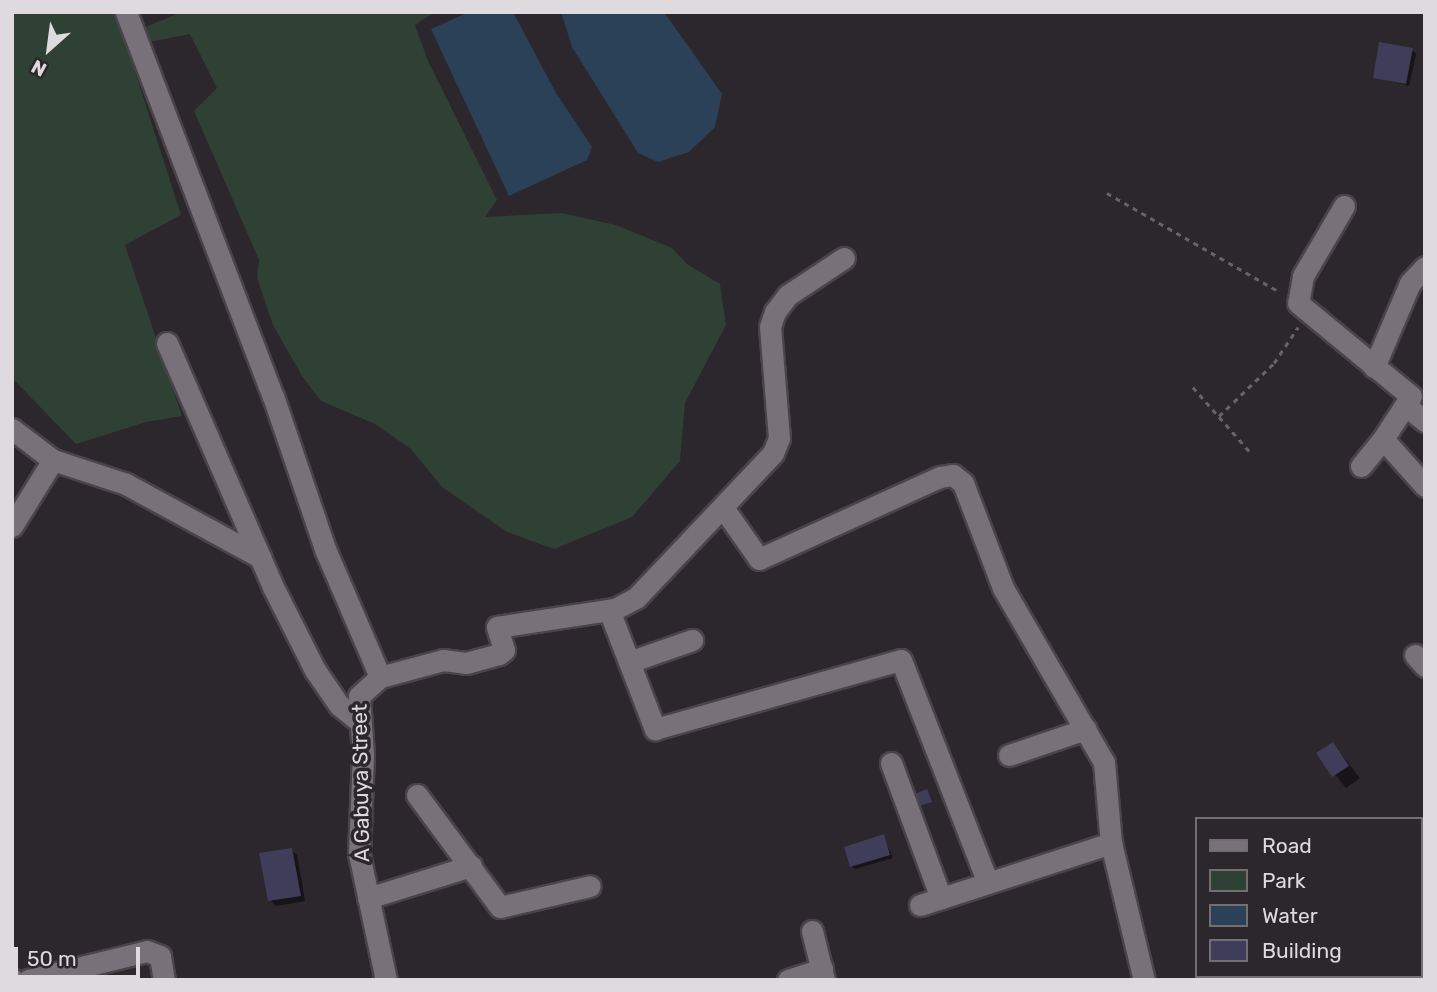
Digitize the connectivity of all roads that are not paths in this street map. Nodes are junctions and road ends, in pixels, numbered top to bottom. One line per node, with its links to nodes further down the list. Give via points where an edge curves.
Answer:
1 (126, 12): 19 (street, via 273,396 326,549)
2 (1344, 206): 6 (street, via 1303,276 1302,308)
3 (844, 258): 13 (street, via 788,295 775,312 770,327 779,438 767,460)
4 (1425, 267): 6 (street, via 1410,283)
5 (167, 343): 15 (street)
6 (1374, 367): 7 (street, via 1411,396)
7 (1409, 420): 9 (street)
8 (12, 429): 10 (street)
9 (1383, 439): 11 (street); 12 (street)
10 (53, 460): 14 (street); 15 (street, via 126,484)
11 (1361, 466)
12 (1425, 485)
13 (724, 509): 16 (street, via 636,598); 21 (street, via 751,552 760,559 768,558 953,475 962,483 1003,589)
14 (12, 526)
15 (260, 557): 20 (street, via 315,670 339,705)
16 (609, 610): 18 (street); 19 (street, via 497,627 504,650 499,654 466,663 443,660)
17 (692, 640): 18 (street)
18 (629, 662): 27 (street, via 655,729 852,677 899,658)
19 (380, 677): 20 (street, A Gabuya Street, via 359,696)
20 (359, 721): 29 (street, A Gabuya Street, via 363,755 359,854)
21 (1086, 729): 22 (street); 25 (street, via 1097,744 1108,782)
22 (1009, 755)
23 (891, 762): 30 (street)
24 (417, 795): 26 (street)
25 (1111, 843): 27 (street); 38 (street)
26 (471, 866): 28 (street, via 500,907); 29 (street)
27 (988, 883): 30 (street)
28 (590, 886)
29 (368, 898): 36 (street, A Gabuya Street)
30 (941, 898): 31 (street)
31 (920, 905)
32 (812, 930): 33 (street)
33 (823, 974): 37 (street)
34 (28, 980): 35 (street, via 147,951 160,957)
35 (164, 980)
36 (386, 980)
37 (788, 980)
38 (1144, 980)

